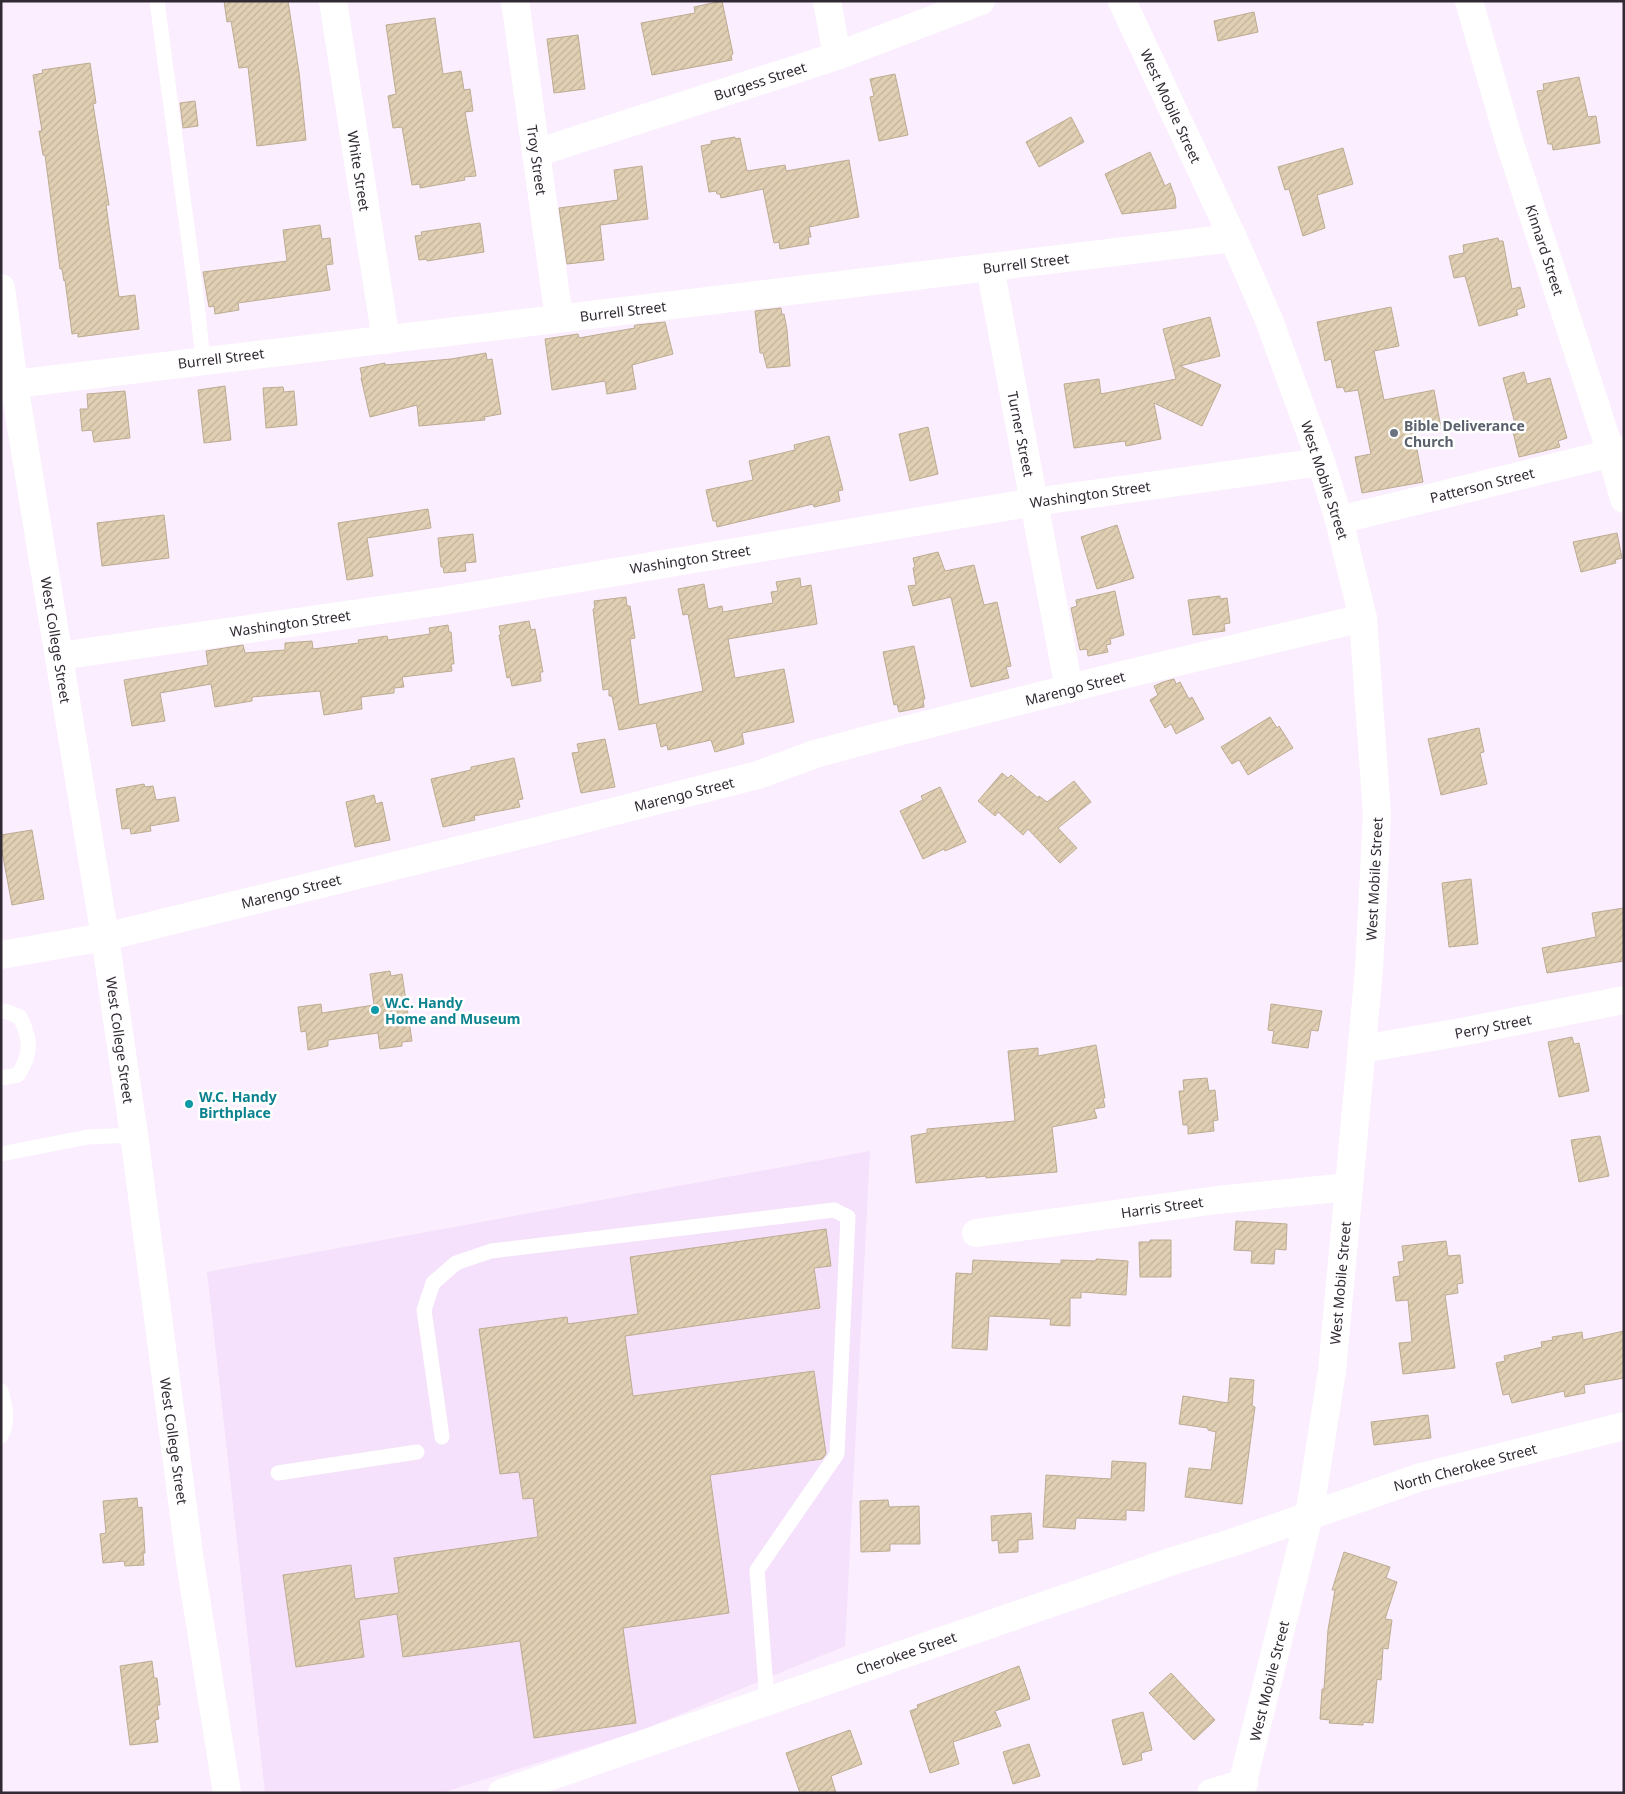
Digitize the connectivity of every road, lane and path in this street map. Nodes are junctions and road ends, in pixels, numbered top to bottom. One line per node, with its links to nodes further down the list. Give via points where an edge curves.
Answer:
1 (157, 1): 15 (lane)
2 (333, 1): 14 (street, White Street)
3 (515, 1): 9 (street, Troy Street)
4 (827, 1): 8 (street)
5 (981, 1): 8 (street, Burgess Street)
6 (1122, 1): 10 (street, West Mobile Street)
7 (1469, 1): 17 (street, Kinnard Street, via 1509,141)
8 (836, 56): 9 (street, Burgess Street)
9 (536, 154): 13 (street, Troy Street)
10 (1233, 238): 11 (street, Burrell Street); 18 (street, West Mobile Street, via 1269,320)
11 (990, 267): 13 (street, Burrell Street); 20 (street, Turner Street)
12 (1, 288): 16 (street, West College Street)
13 (559, 318): 14 (street, Burrell Street)
14 (386, 340): 15 (street, Burrell Street)
15 (203, 360): 16 (street, Burrell Street)
16 (14, 384): 23 (street, West College Street)
17 (1617, 452): 19 (street, Kinnard Street); 21 (street, Patterson Street)
18 (1321, 462): 20 (street, Washington Street); 21 (street, West Mobile Street)
19 (1624, 499)
20 (1034, 502): 23 (street, Washington Street, via 443,601); 24 (street, Turner Street)
21 (1339, 520): 22 (street, West Mobile Street)
22 (1363, 618): 24 (street, Marengo Street); 29 (street, West Mobile Street, via 1377,815)
23 (59, 656): 25 (street, West College Street)
24 (1069, 689): 25 (street, Marengo Street, via 815,754 758,775)
25 (105, 937): 26 (street, Marengo Street); 31 (street, West College Street)
26 (1, 955)
27 (1624, 1000): 29 (street, Perry Street)
28 (1, 1012): 30 (lane, via 20,1017 28,1033 30,1047 18,1075)
29 (1362, 1049): 33 (street, West Mobile Street)
30 (1, 1078)
31 (134, 1135): 32 (lane, via 88,1137); 44 (street, West College Street, via 190,1561)
32 (1, 1154)
33 (1349, 1187): 34 (street, Harris Street, via 1217,1200); 41 (street, West Mobile Street, via 1332,1372)
34 (976, 1233)
35 (1, 1390): 37 (lane, via 6,1427)
36 (1624, 1426): 41 (street, North Cherokee Street, via 1421,1477)
37 (1, 1436)
38 (442, 1437): 42 (lane, via 424,1310 433,1283 456,1264 491,1251 834,1210 848,1217 837,1454 757,1570)
39 (417, 1452): 40 (lane)
40 (278, 1473)
41 (1309, 1516): 42 (street, Cherokee Street); 43 (street, West Mobile Street)
42 (767, 1701): 45 (street, Cherokee Street)
43 (1242, 1788): 46 (street)
44 (227, 1793)
45 (502, 1793)
46 (1211, 1793)

